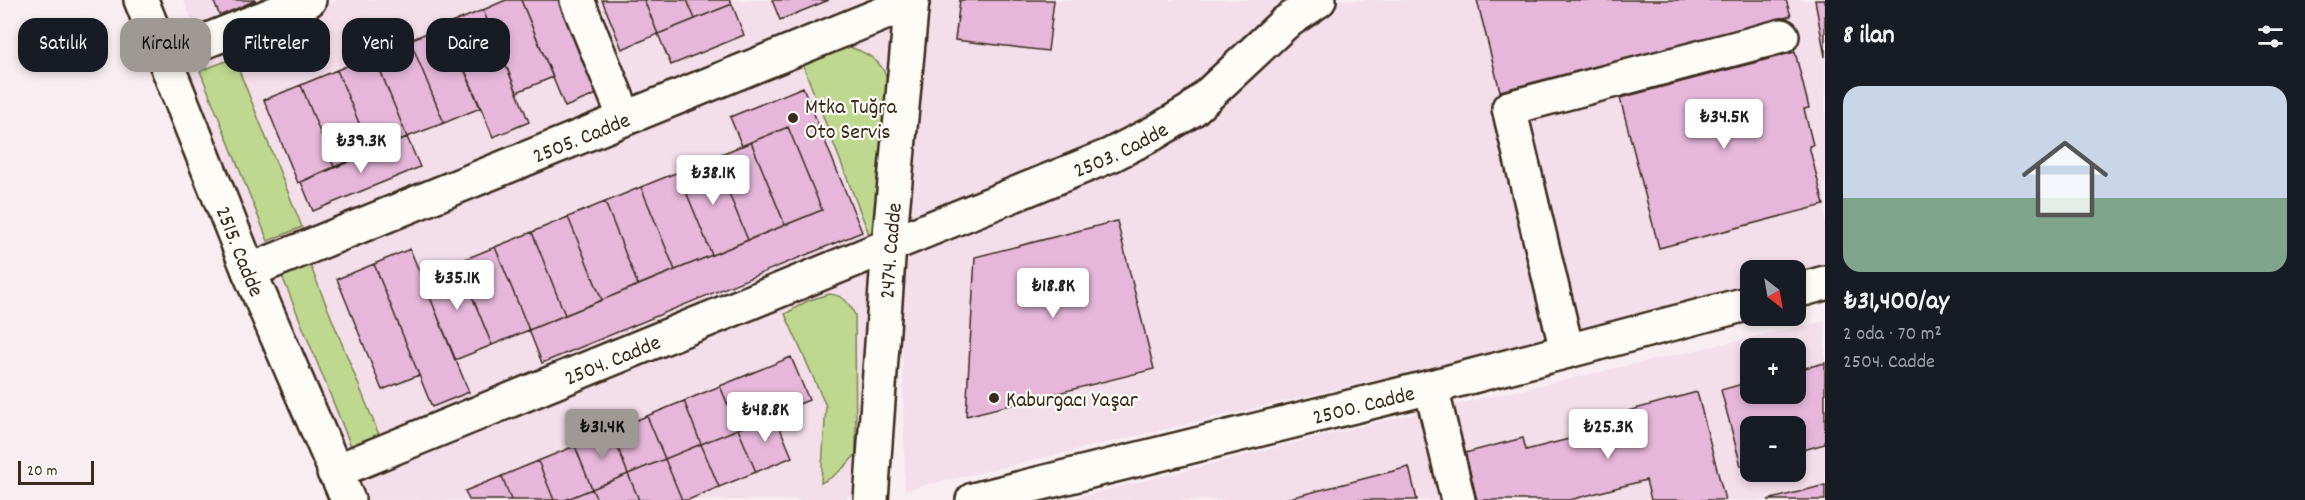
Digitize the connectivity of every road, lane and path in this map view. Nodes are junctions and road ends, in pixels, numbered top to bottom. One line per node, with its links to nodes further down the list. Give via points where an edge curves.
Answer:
1 (141, 0): 6 (street, 2515. Cadde)
2 (309, 0): 8 (street)
3 (578, 0): 10 (street)
4 (1319, 0): 11 (street, 2503. Cadde, via 1285,23 1192,110 1154,133 1111,155)
5 (912, 1): 10 (street, 2505. Cadde); 11 (street, 2474. Cadde)
6 (148, 18)
7 (1782, 36): 16 (street, via 1509,108)
8 (211, 39)
9 (169, 72): 12 (street, 2515. Cadde)
10 (625, 118): 12 (street, 2505. Cadde)
11 (889, 245): 18 (street, 2504. Cadde); 20 (street, 2474. Cadde)
12 (249, 271): 18 (street, 2515. Cadde)
13 (1825, 283): 14 (street)
14 (1806, 288)
15 (1740, 306): 16 (street, 2500. Cadde)
16 (1567, 351): 17 (street, 2500. Cadde)
17 (1431, 387): 19 (street, 2500. Cadde); 22 (street)
18 (341, 486)
19 (1065, 489): 21 (street, 2500. Cadde)
20 (871, 500)
21 (974, 500)
22 (1458, 500)

